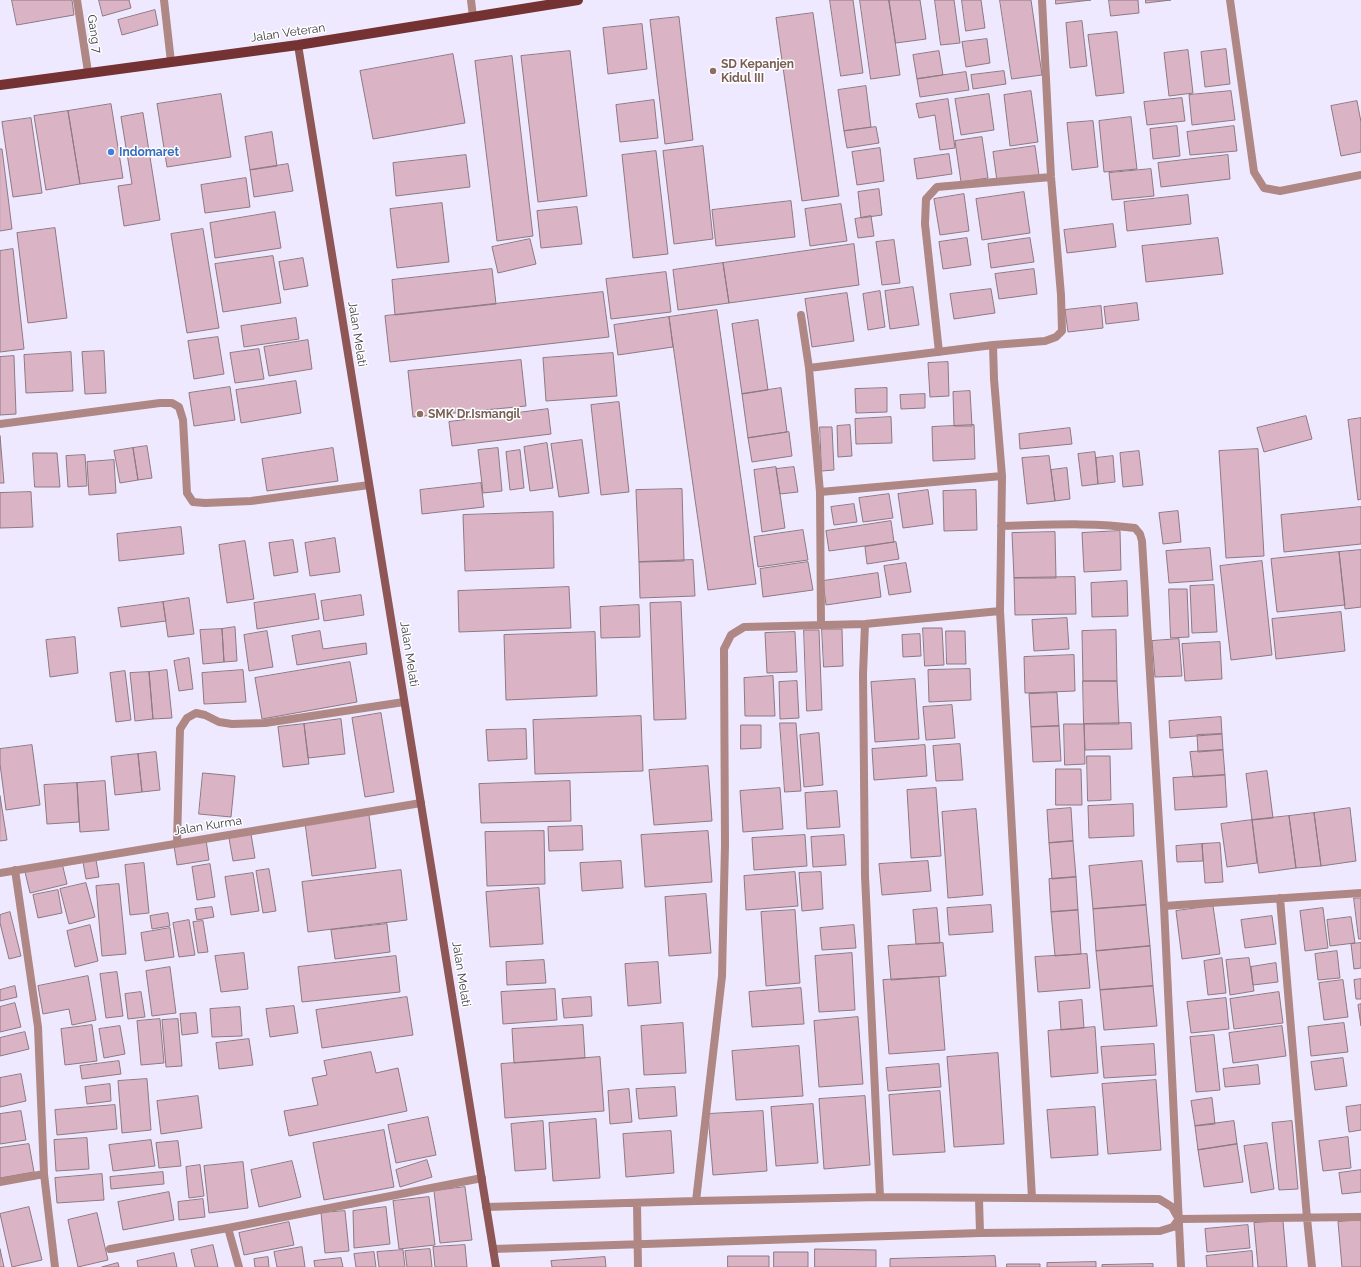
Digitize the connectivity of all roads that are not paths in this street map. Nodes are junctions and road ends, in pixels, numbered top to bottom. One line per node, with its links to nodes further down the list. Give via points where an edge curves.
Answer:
1 (77, 0): 10 (street, Gang 7)
2 (164, 0): 9 (street)
3 (470, 0): 7 (street)
4 (578, 0): 7 (main road, Jalan Veteran)
5 (1042, 0): 13 (street)
6 (1230, 0): 12 (street, via 1254,172 1264,188 1280,191)
7 (472, 17): 8 (main road, Jalan Veteran)
8 (298, 45): 9 (main road, Jalan Veteran); 20 (main road, Jalan Melati)
9 (171, 62): 10 (main road, Jalan Veteran)
10 (88, 72): 11 (main road, Jalan Veteran)
11 (0, 85)
12 (1361, 175)
13 (1051, 177): 15 (street, via 1062,295 1062,331 1056,337 1045,341); 16 (street, via 937,188 926,199 926,224)
14 (801, 315): 17 (street)
15 (994, 345): 16 (street); 19 (street, via 994,378)
16 (939, 352): 17 (street)
17 (809, 368): 21 (street)
18 (0, 424): 20 (street, via 172,403 179,407 183,420 187,493 193,502 251,501)
19 (1002, 476): 21 (street); 22 (street)
20 (369, 485): 26 (main road, Jalan Melati)
21 (820, 492): 25 (street)
22 (1001, 526): 23 (street); 33 (street, via 1108,525 1135,528 1140,534)
23 (1000, 611): 24 (street); 38 (street)
24 (865, 624): 25 (street); 37 (street, via 865,876)
25 (821, 625): 40 (street, via 744,627 731,635 724,649 725,845 722,976)
26 (404, 702): 27 (main road, Jalan Melati); 28 (street, via 265,723 232,724 196,713 186,718 180,729)
27 (421, 802): 28 (street, Jalan Kurma); 35 (main road, Jalan Melati)
28 (177, 843): 29 (street, Jalan Kurma)
29 (15, 870): 30 (street, Jalan Kurma); 34 (street, via 38,1027)
30 (0, 873)
31 (1361, 893): 32 (street)
32 (1280, 898): 33 (street); 44 (street)
33 (1164, 906): 45 (street)
34 (44, 1174): 36 (street); 51 (street)
35 (482, 1178): 42 (main road, Jalan Melati); 46 (street)
36 (0, 1182)
37 (880, 1197): 39 (street); 40 (street)
38 (1032, 1198): 39 (street); 45 (street, via 1159,1199 1172,1207)
39 (978, 1199): 47 (street)
40 (696, 1201): 41 (street)
41 (637, 1203): 42 (street); 48 (street)
42 (486, 1207): 50 (main road, Jalan Melati)
43 (1361, 1217): 44 (street)
44 (1307, 1218): 45 (street); 56 (street)
45 (1179, 1219): 47 (street, via 1173,1227 1160,1231); 55 (street)
46 (228, 1228): 49 (street); 52 (street)
47 (980, 1233): 48 (street)
48 (638, 1244): 50 (street); 54 (street)
49 (110, 1249)
50 (493, 1249): 53 (main road, Jalan Melati)
51 (55, 1267)
52 (239, 1267)
53 (496, 1267)
54 (638, 1267)
55 (1181, 1267)
56 (1312, 1267)

